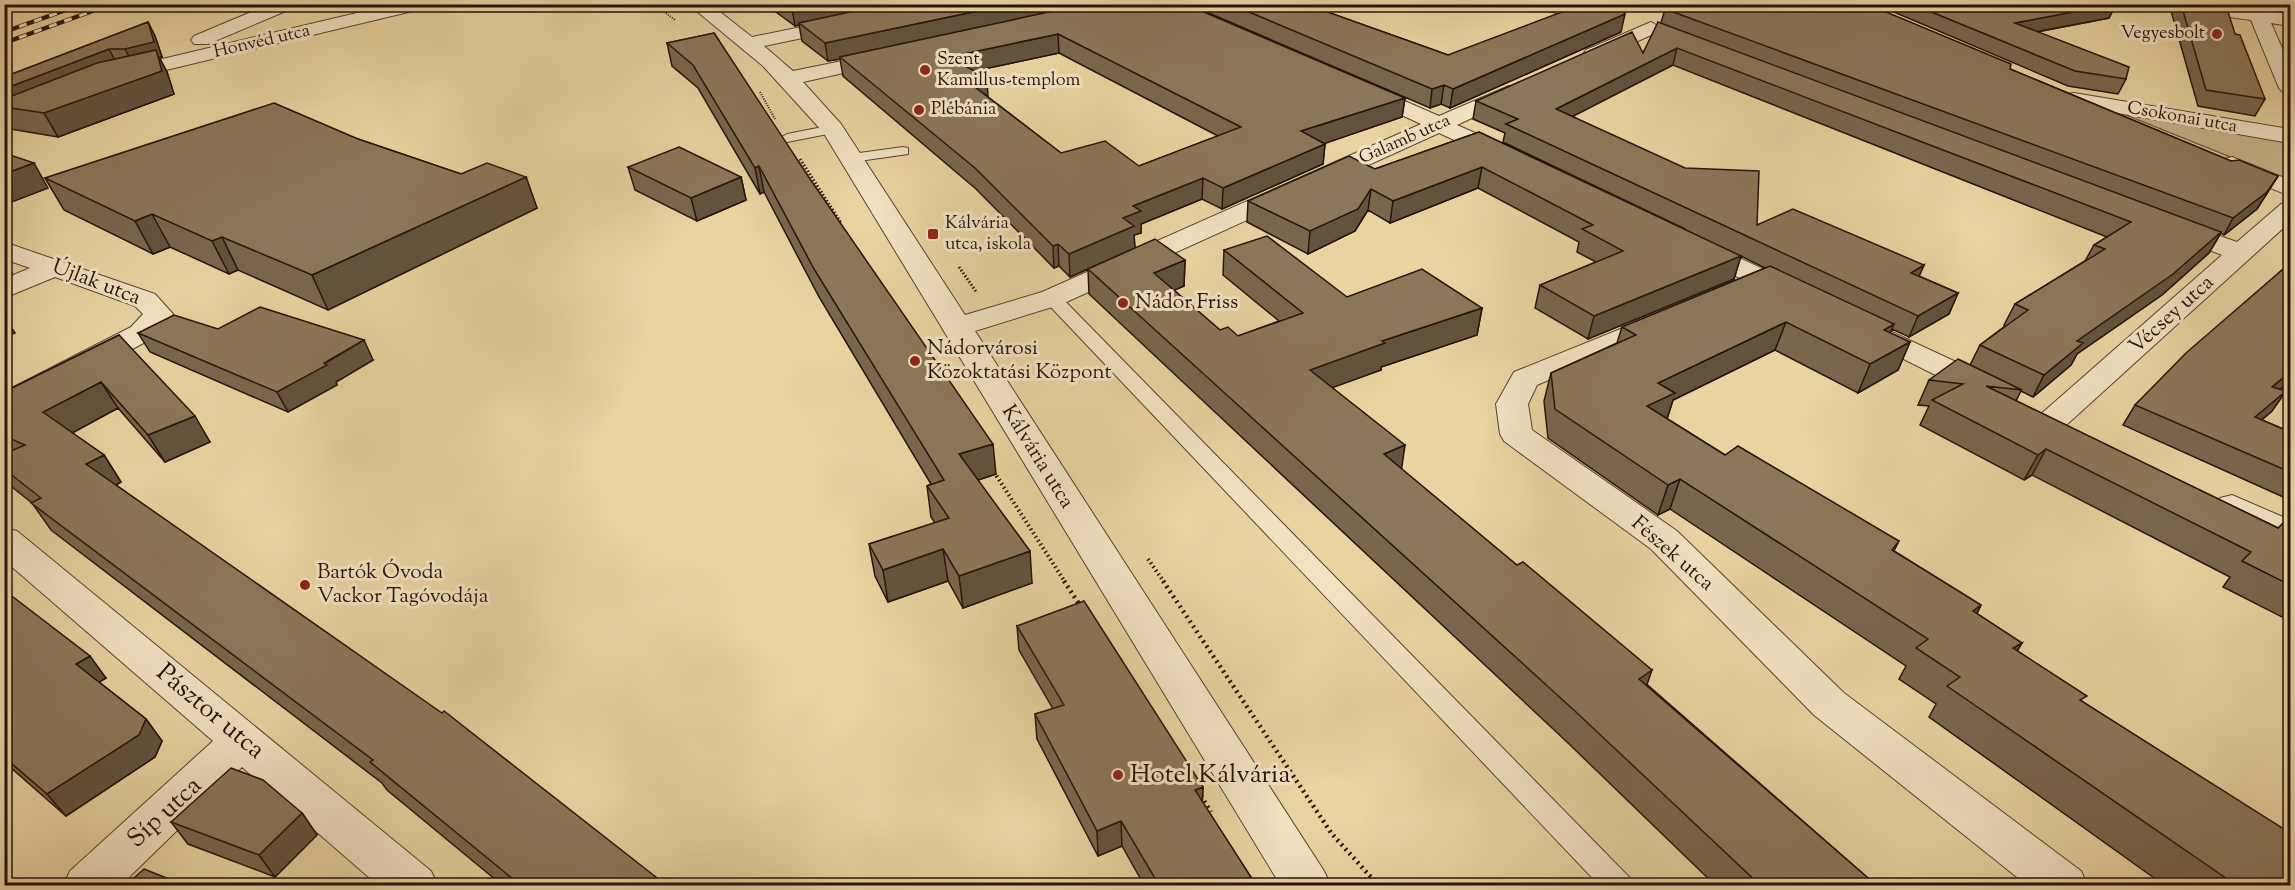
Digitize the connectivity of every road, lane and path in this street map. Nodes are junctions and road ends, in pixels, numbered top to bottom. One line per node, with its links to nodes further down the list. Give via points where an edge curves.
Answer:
1 (287, 4): 2 (street, Honvéd utca, via 104,79)
2 (421, 4)
3 (654, 4): 11 (path)
4 (697, 4): 13 (street, Kálvária utca)
5 (869, 4): 13 (street, via 887,15)
6 (1537, 4): 9 (street)
7 (2170, 4): 8 (street)
8 (2256, 10): 10 (street); 20 (street)
9 (1654, 20): 12 (street); 15 (street)
10 (2290, 20)
11 (683, 26)
12 (1673, 36)
13 (750, 43): 16 (street, Kálvária utca)
14 (904, 53): 16 (street)
15 (1578, 61)
16 (790, 78): 24 (street, Kálvária utca)
17 (1536, 80): 23 (street, Galamb utca)
18 (1346, 82): 23 (street)
19 (758, 84): 27 (path, via 762,99)
20 (2290, 88)
21 (2053, 90): 22 (street)
22 (2074, 99): 25 (street); 26 (street, Csokonai utca)
23 (1442, 124): 31 (street); 42 (street, Galamb utca)
24 (833, 129): 27 (lane); 30 (street, Kálvária utca)
25 (2161, 135)
26 (2290, 136)
27 (787, 138): 35 (path)
28 (903, 151): 30 (lane)
29 (2215, 157): 32 (street)
30 (852, 158): 43 (street, Kálvária utca)
31 (1528, 165)
32 (2290, 189)
33 (2290, 209): 38 (street, Vécsey utca)
34 (2152, 219): 38 (street)
35 (842, 225)
36 (1678, 238): 40 (street)
37 (4, 250): 39 (street, Újlak utca)
38 (2241, 253): 40 (street, Vécsey utca, via 2042,416)
39 (55, 267): 41 (street); 44 (street, Újlak utca, via 145,300 159,314 141,333)
40 (1764, 279): 57 (street, Fészek utca, via 1525,379 1512,404 1516,434 1664,540 1829,704)
41 (4, 290)
42 (1052, 298): 43 (street, Galamb utca); 56 (lane)
43 (957, 327): 55 (street, Kálvária utca)
44 (4, 405)
45 (992, 469): 49 (path)
46 (2204, 493): 47 (street)
47 (2290, 534)
48 (11, 554): 50 (street, Pásztor utca)
49 (1087, 617)
50 (242, 740): 53 (street, Síp utca); 54 (street, Pásztor utca)
51 (1195, 786): 52 (path)
52 (1214, 816)
53 (87, 885)
54 (414, 885)
55 (1306, 885)
56 (1619, 885)
57 (2064, 885)

